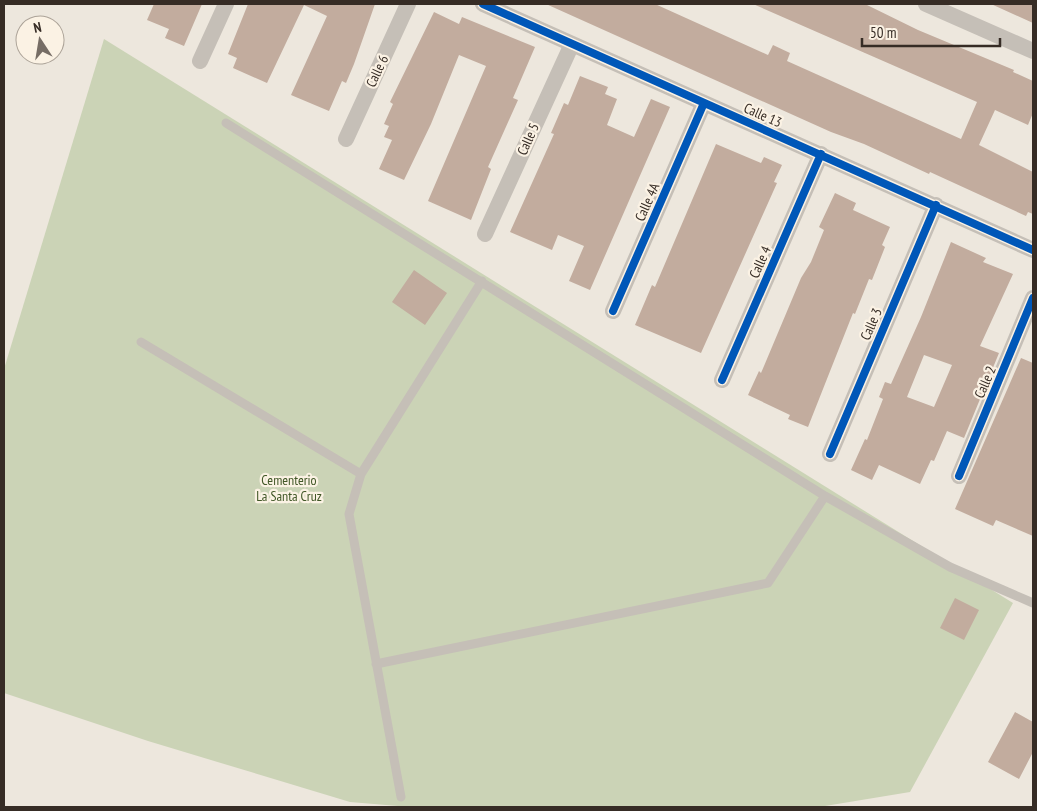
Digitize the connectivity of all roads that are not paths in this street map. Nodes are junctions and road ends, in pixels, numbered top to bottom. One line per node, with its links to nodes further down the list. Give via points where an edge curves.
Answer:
1 (226, 4): 7 (street)
2 (408, 4): 10 (street, Calle 6)
3 (483, 4): 5 (street, Calle 13)
4 (926, 4): 6 (street)
5 (572, 44): 8 (street, Calle 13); 13 (street, Calle 5)
6 (1033, 51)
7 (200, 61)
8 (704, 103): 11 (street, Calle 13); 17 (street, Calle 4A)
9 (226, 123): 15 (lane)
10 (346, 139)
11 (821, 154): 12 (street, Calle 13); 19 (street, Calle 4)
12 (936, 205): 14 (street, Calle 13); 20 (street, Calle 3)
13 (485, 234)
14 (1033, 250)
15 (482, 281): 21 (lane); 23 (lane)
16 (1033, 298): 22 (street, Calle 2)
17 (613, 311)
18 (141, 342): 21 (lane)
19 (722, 380)
20 (830, 454)
21 (361, 474): 25 (lane, via 349,514)
22 (959, 476)
23 (825, 496): 24 (lane, via 950,567); 25 (lane, via 768,583)
24 (1033, 602)
25 (376, 664): 26 (lane)
26 (401, 797)

